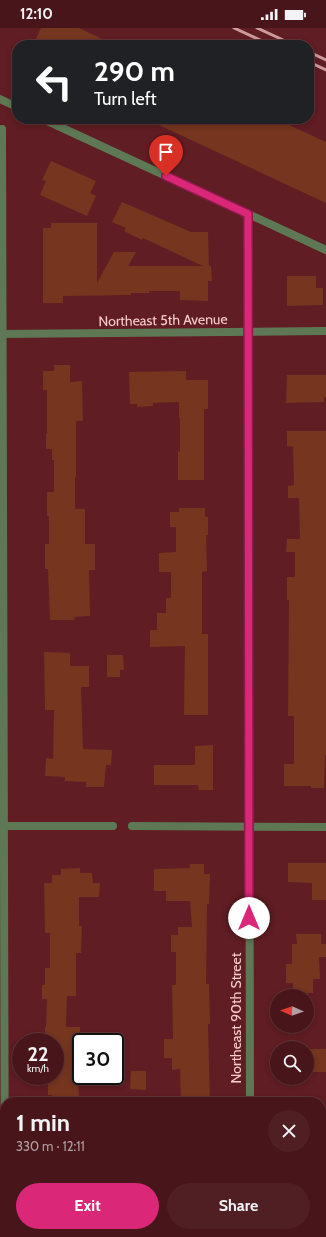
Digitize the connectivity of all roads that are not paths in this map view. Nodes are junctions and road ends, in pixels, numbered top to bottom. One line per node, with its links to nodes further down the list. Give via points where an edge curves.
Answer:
1 (0, 99): 2 (street)
2 (12, 105)
3 (54, 124): 5 (street)
4 (2, 129): 9 (street)
5 (248, 214): 6 (street); 8 (street, Northeast 90th Street)
6 (326, 250)
7 (326, 331): 8 (street, Northeast 5th Avenue)
8 (248, 332): 9 (street, Northeast 5th Avenue); 13 (street, Northeast 90th Street)
9 (1, 334): 10 (street)
10 (1, 826): 11 (street); 15 (street)
11 (113, 826)
12 (132, 826): 13 (street)
13 (248, 826): 14 (street); 16 (street, Northeast 90th Street)
14 (326, 827)
15 (4, 1097)
16 (250, 1097)

